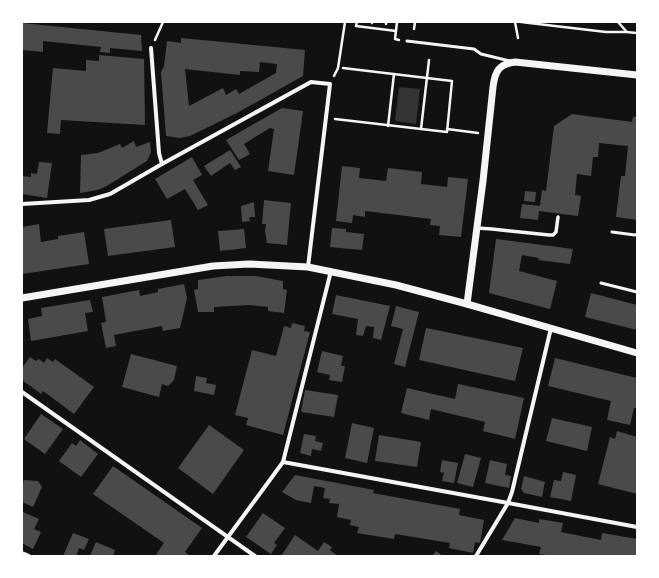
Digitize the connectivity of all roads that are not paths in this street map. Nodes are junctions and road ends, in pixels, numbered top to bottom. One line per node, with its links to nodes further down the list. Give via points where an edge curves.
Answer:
1 (407, 41): 3 (lane, via 474,49 481,54)
2 (151, 48): 5 (street)
3 (515, 62): 4 (street); 8 (street, via 500,68 493,81)
4 (637, 75)
5 (162, 164): 6 (street, via 110,194 89,200); 11 (street, via 311,82 330,84)
6 (22, 204)
7 (558, 217): 8 (street, via 556,232 553,235)
8 (477, 228): 16 (street)
9 (612, 232): 10 (lane)
10 (637, 234)
11 (308, 267): 12 (street); 15 (street, via 248,264 213,266)
12 (331, 271): 16 (street); 20 (street)
13 (601, 283): 14 (lane)
14 (637, 292)
15 (22, 298)
16 (467, 304): 17 (street)
17 (551, 328): 18 (street); 21 (street)
18 (637, 353)
19 (22, 392): 23 (street)
20 (283, 462): 21 (street); 23 (street)
21 (508, 503): 22 (street); 28 (street)
22 (637, 527)
23 (227, 537): 26 (street); 27 (street)
24 (22, 553): 25 (street)
25 (28, 556)
26 (214, 556)
27 (255, 556)
28 (476, 556)

